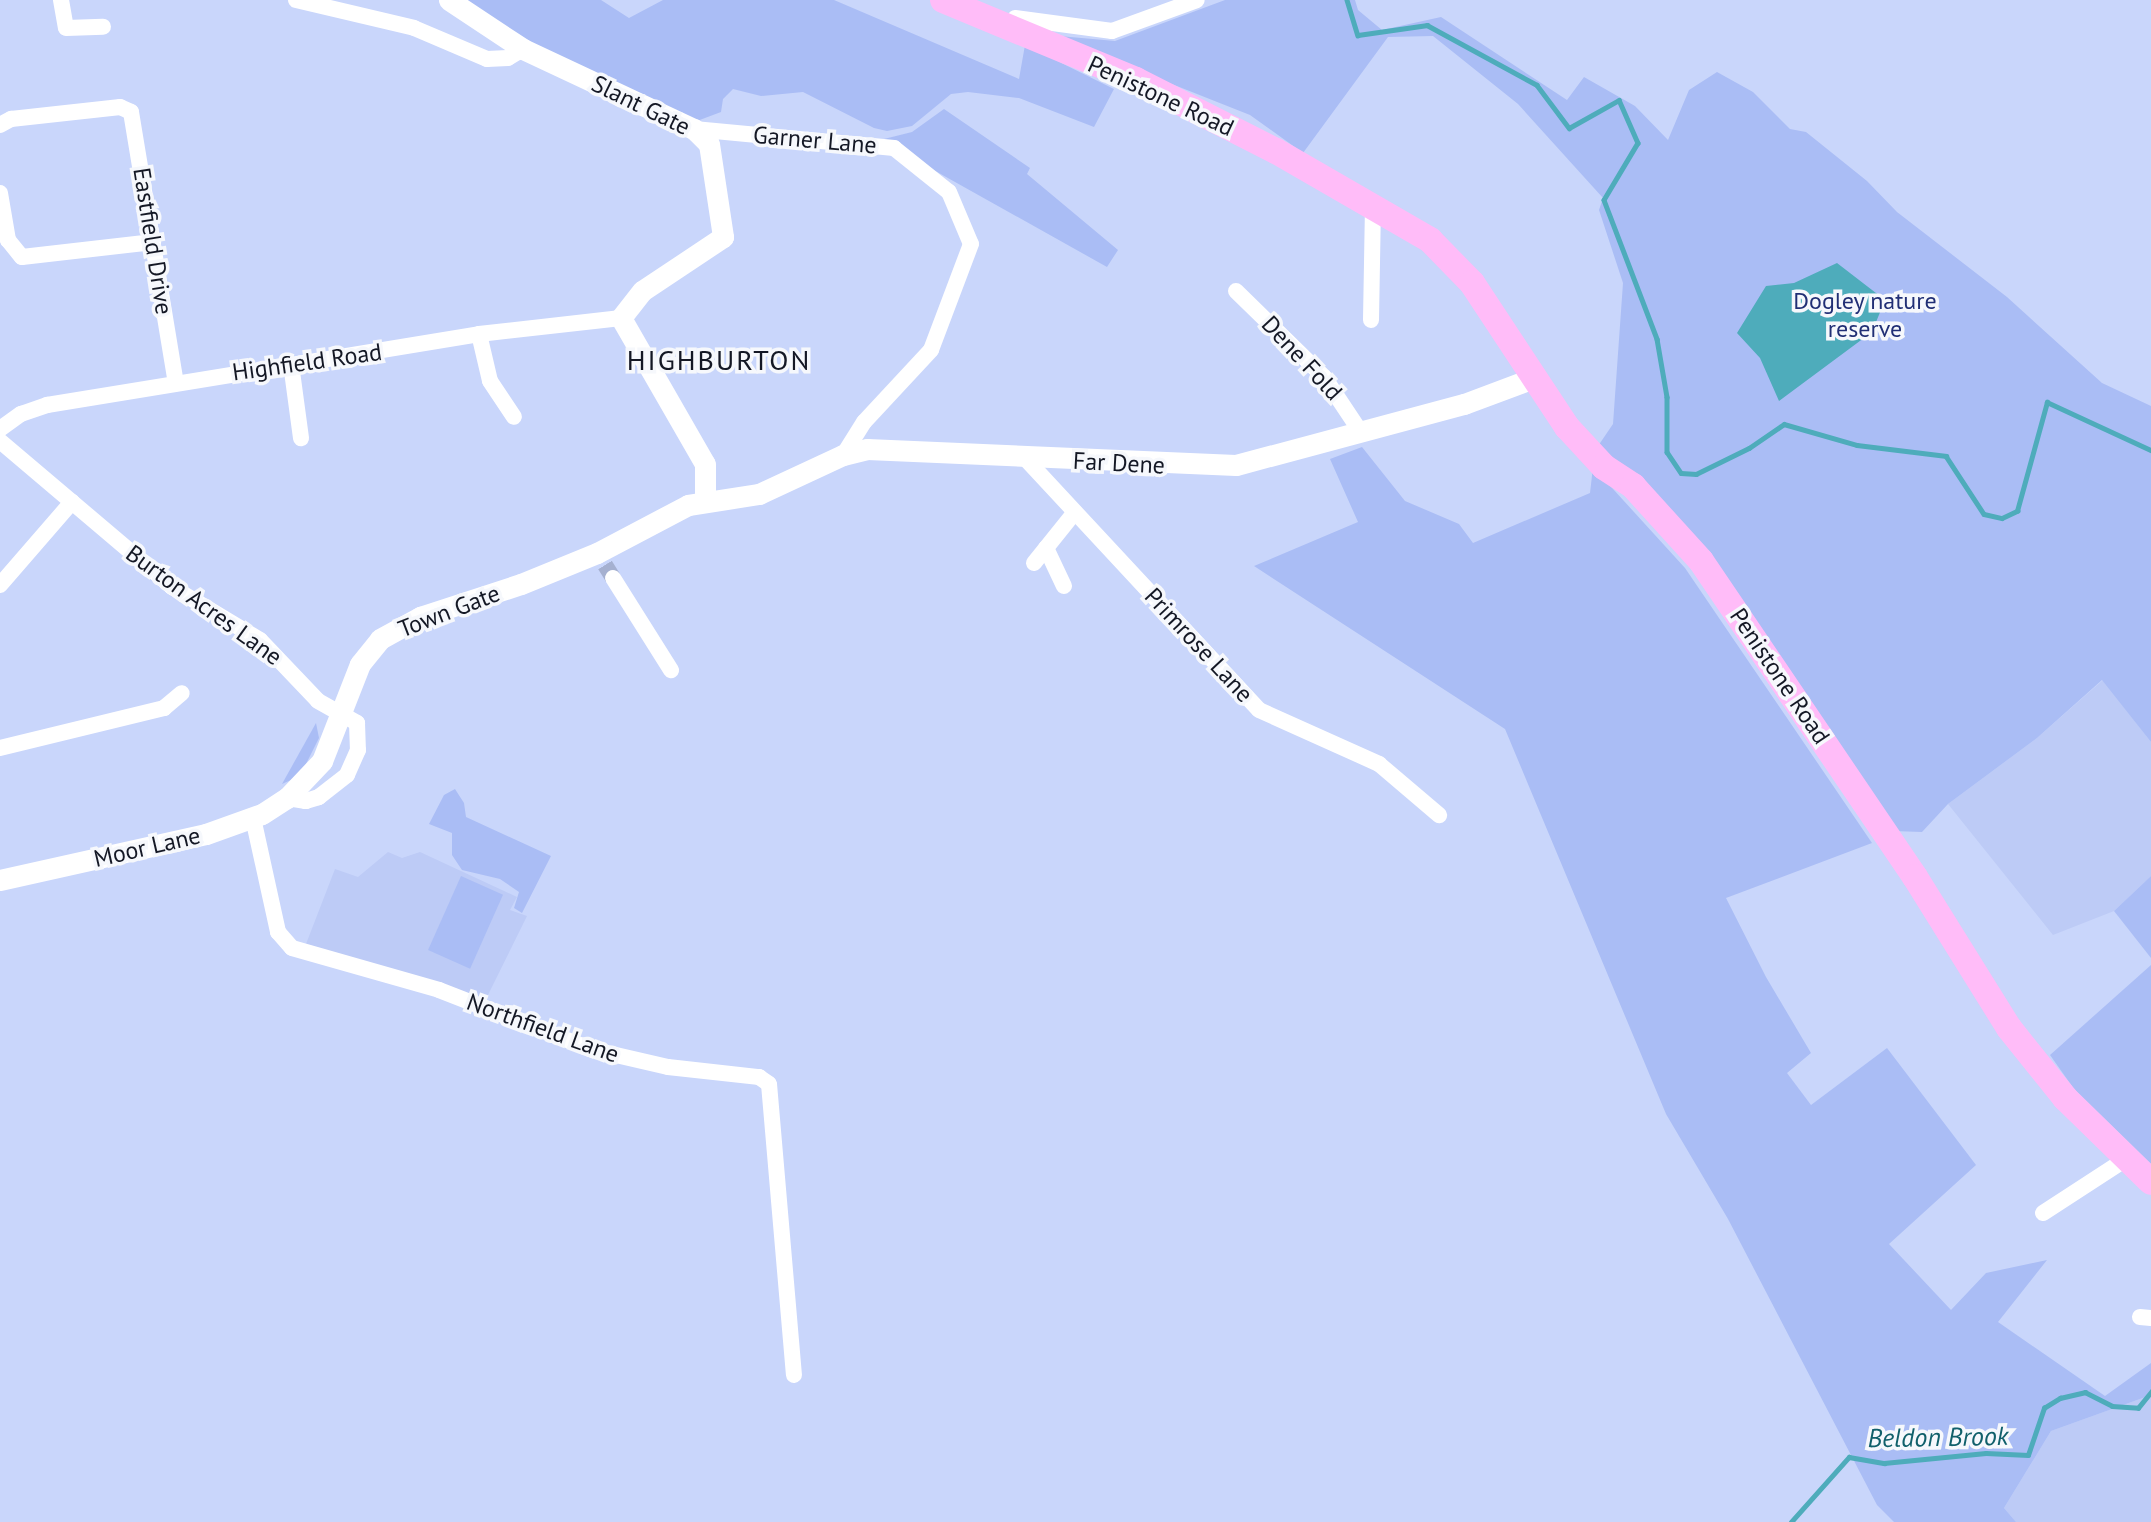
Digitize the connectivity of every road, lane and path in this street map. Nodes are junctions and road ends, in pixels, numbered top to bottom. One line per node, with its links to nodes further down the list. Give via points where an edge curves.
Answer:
1 (61, 0): 8 (street, via 66,28)
2 (296, 0): 9 (street, via 414,28 487,59 508,58)
3 (449, 0): 9 (street, Slant Gate)
4 (943, 0): 7 (highway, Penistone Road)
5 (975, 0): 7 (street, via 993,9)
6 (1196, 0): 7 (street, via 1112,31 1014,18)
7 (1001, 26): 13 (highway, Penistone Road, via 1136,80)
8 (103, 27)
9 (523, 48): 11 (street, Slant Gate)
10 (0, 125): 14 (street, Eastfield Drive, via 11,119 120,107 133,116)
11 (694, 129): 16 (street, Slant Gate, via 712,152 723,237 642,291); 27 (street, Garner Lane, via 894,148 949,192 971,244 931,350 864,422)
12 (0, 193): 14 (street, via 8,240 22,257)
13 (1373, 205): 17 (street); 20 (highway, Penistone Road, via 1430,240 1472,283)
14 (153, 242): 21 (street, Eastfield Drive)
15 (1236, 291): 24 (street, Dene Fold, via 1324,377)
16 (621, 318): 18 (street, Highfield Road); 30 (street, via 705,464)
17 (1371, 320)
18 (479, 334): 19 (street, Highfield Road); 22 (street, via 490,381)
19 (291, 364): 21 (street, Highfield Road); 25 (street)
20 (1531, 379): 24 (street, Far Dene, via 1464,404); 44 (highway, Penistone Road, via 1567,428 1604,467 1633,486 1702,561 1915,877 2009,1028 2066,1098)
21 (176, 383): 23 (street, Highfield Road, via 34,408)
22 (514, 417)
23 (0, 429)
24 (1360, 431): 28 (street, Far Dene, via 1259,460 1214,467)
25 (301, 438)
26 (0, 441): 29 (street, Burton Acres Lane)
27 (843, 455): 28 (street, Far Dene, via 898,448); 30 (street, Far Dene, via 759,495)
28 (1024, 457): 31 (street, Primrose Lane)
29 (72, 502): 35 (street); 39 (street, Burton Acres Lane, via 172,587 260,640 318,701)
30 (705, 502): 34 (street, Town Gate, via 668,513)
31 (1075, 512): 32 (street); 41 (street, Primrose Lane, via 1259,710 1379,764)
32 (1046, 548): 33 (street); 36 (street)
33 (1034, 563)
34 (605, 565): 37 (street); 39 (street, Town Gate, via 393,630 360,664)
35 (0, 585)
36 (1065, 586)
37 (671, 670)
38 (181, 693): 40 (street, via 164,708)
39 (343, 714): 42 (street, Moor Lane, via 322,761 287,798)
40 (0, 748)
41 (1439, 815)
42 (253, 818): 43 (street, Moor Lane, via 206,834); 47 (street, Northfield Lane, via 278,932 292,948 439,990 590,1049 668,1067 759,1077 769,1084)
43 (0, 880)
44 (2126, 1159): 45 (highway, Penistone Road); 46 (street)
45 (2151, 1182)
46 (2043, 1213)
47 (794, 1375)

